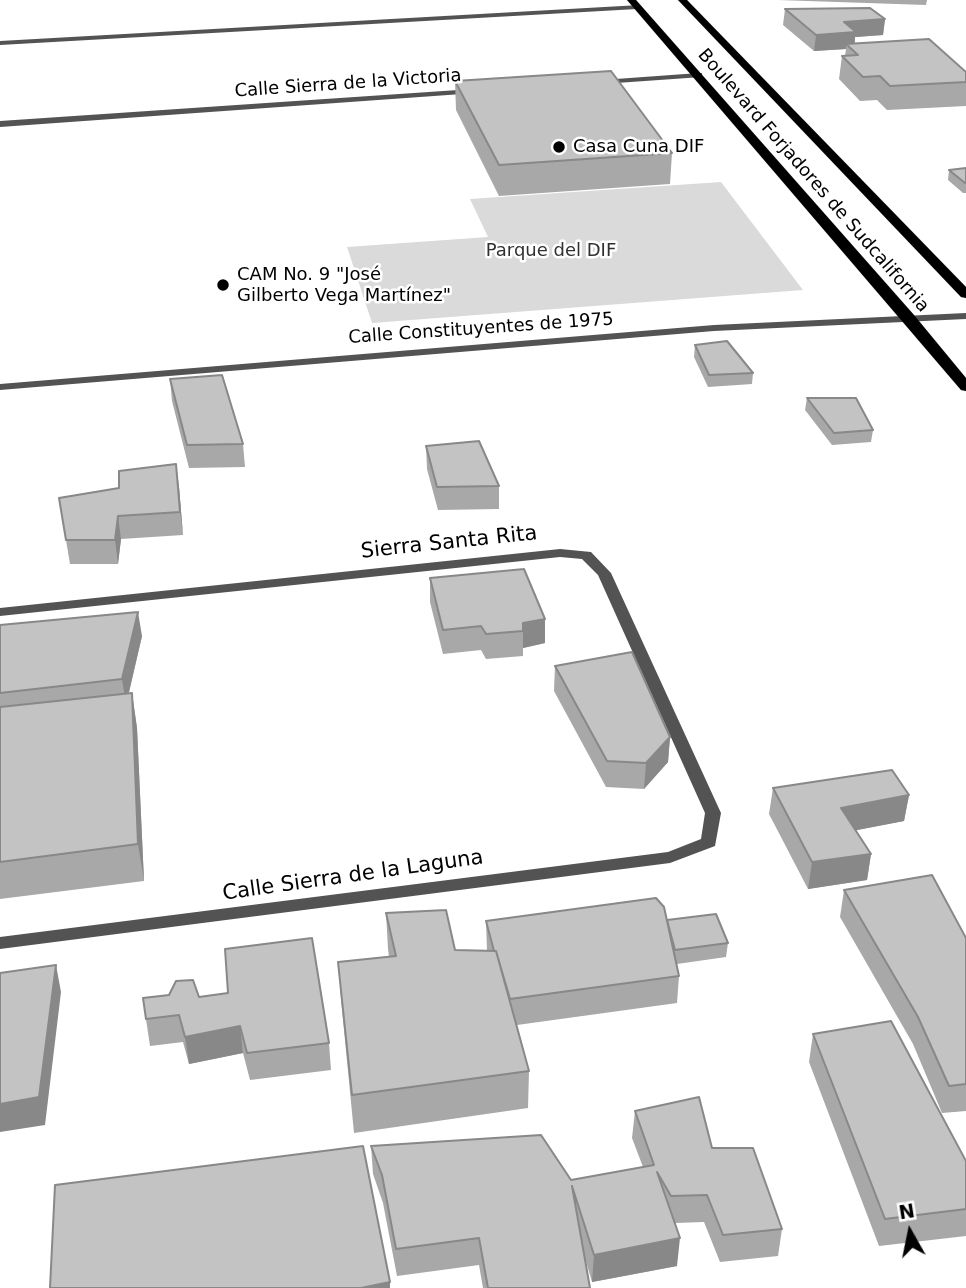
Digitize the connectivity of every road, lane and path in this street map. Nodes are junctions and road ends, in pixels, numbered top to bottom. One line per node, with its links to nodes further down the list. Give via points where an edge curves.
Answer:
1 (682, 0): 8 (main road, Boulevard Forjadores de Sudcalifornia)
2 (634, 4): 3 (street); 4 (main road, Boulevard Forjadores de Sudcalifornia)
3 (0, 43)
4 (699, 75): 5 (street); 10 (main road, Boulevard Forjadores de Sudcalifornia)
5 (591, 82)
6 (483, 90): 7 (street, Calle Sierra de la Victoria)
7 (0, 124)
8 (966, 294)
9 (966, 316): 10 (street, Calle Constituyentes de 1975)
10 (909, 318): 11 (street, Calle Constituyentes de 1975, via 713,328); 12 (main road, Boulevard Forjadores de Sudcalifornia)
11 (0, 387)
12 (966, 387)
13 (0, 612): 14 (street, Sierra Santa Rita, via 560,553 586,555 604,573 713,813)
14 (709, 842): 15 (street, Calle Sierra de la Laguna, via 670,857)
15 (0, 943)

